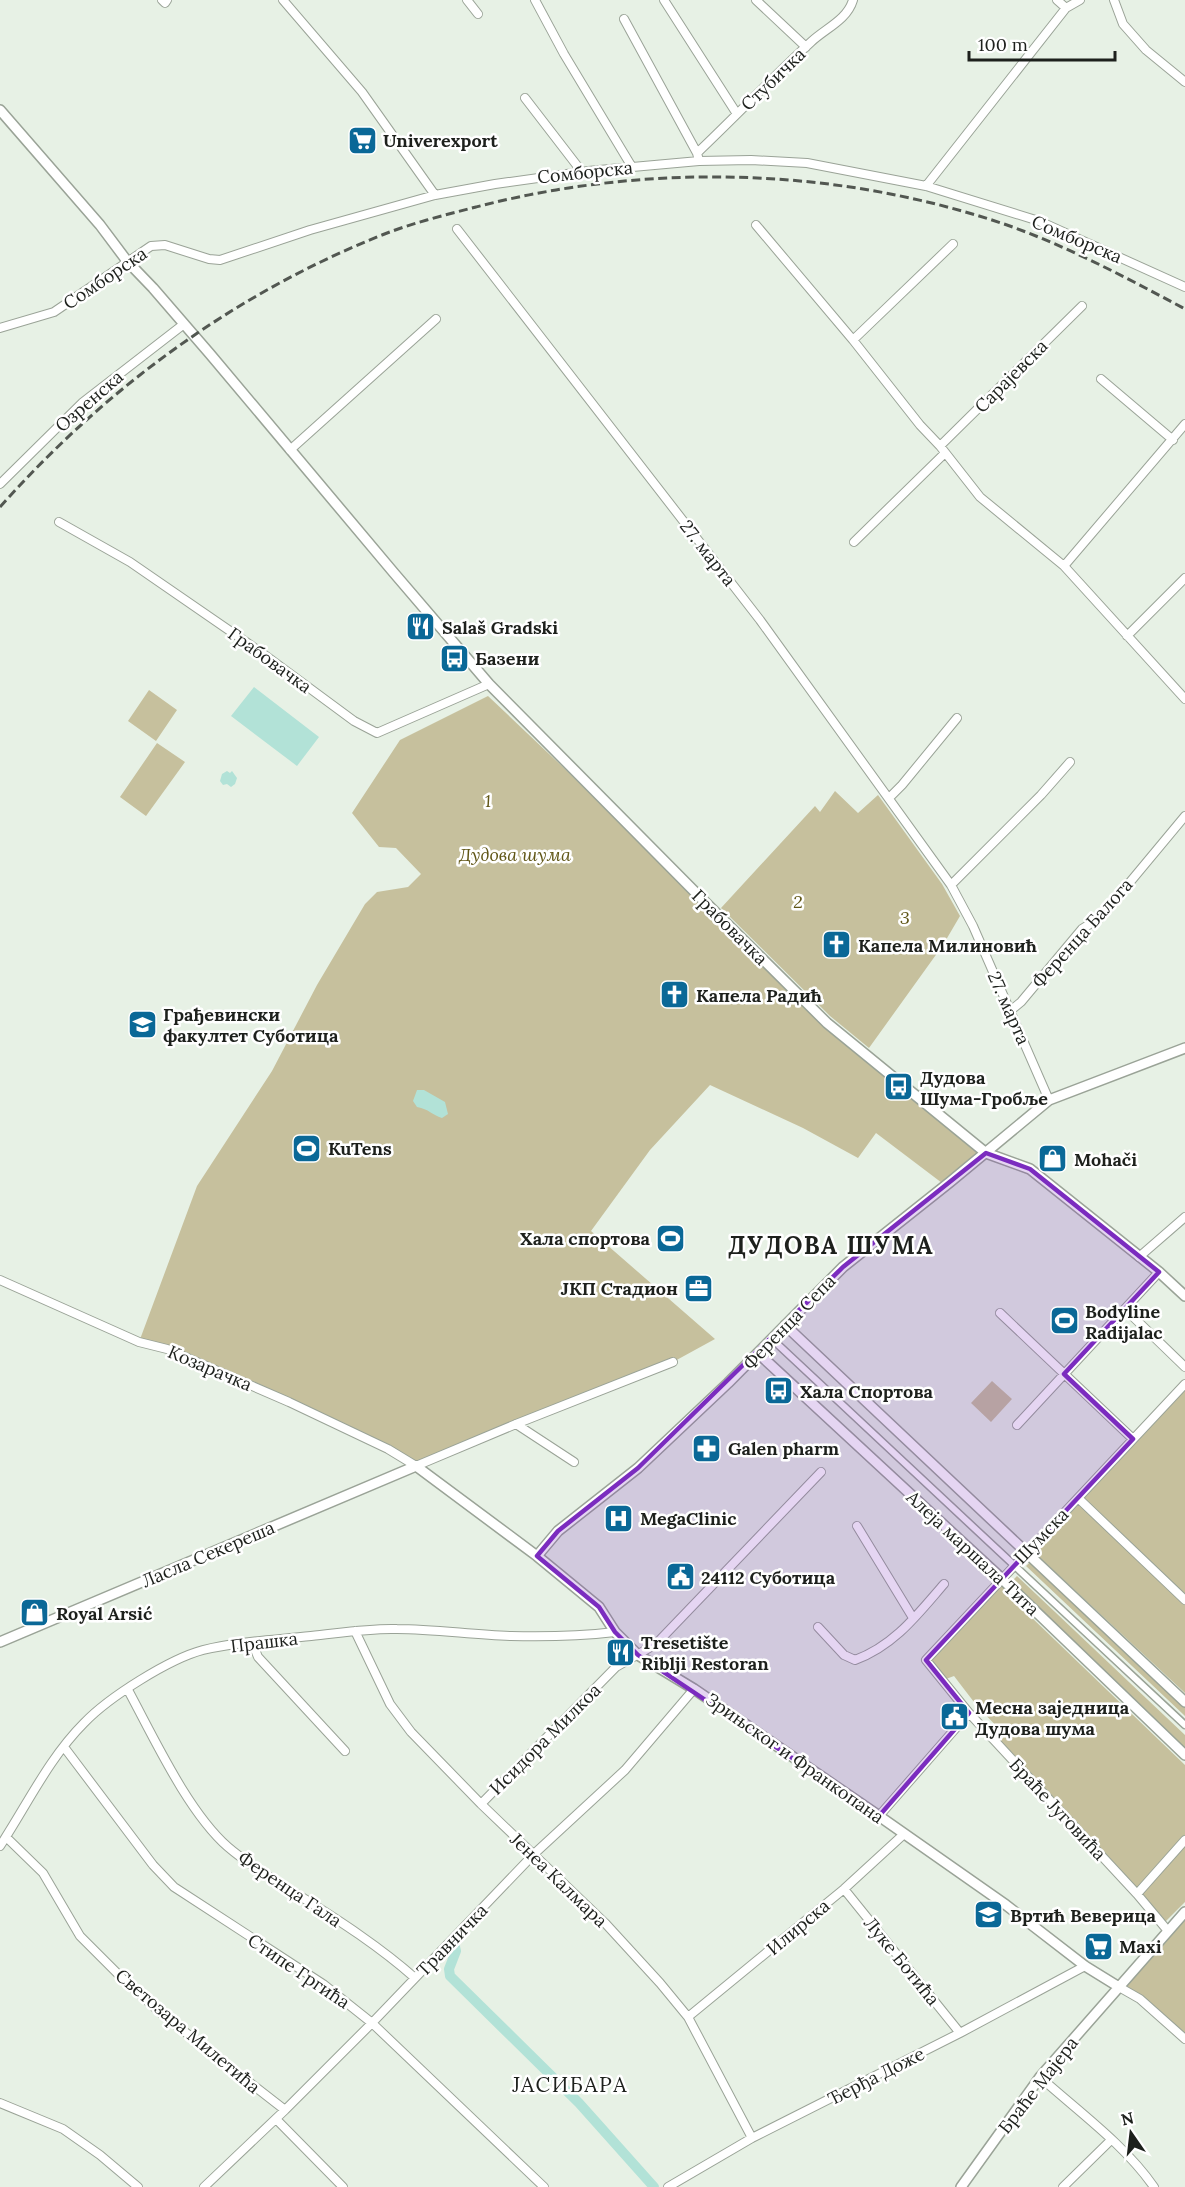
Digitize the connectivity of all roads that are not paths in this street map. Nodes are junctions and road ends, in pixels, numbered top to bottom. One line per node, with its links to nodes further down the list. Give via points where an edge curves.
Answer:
1 (162, 0): 2 (street)
2 (167, 0)
3 (283, 0): 24 (street, via 362,92)
4 (467, 0): 13 (street)
5 (535, 0): 21 (street)
6 (664, 0): 19 (street)
7 (756, 0): 15 (street)
8 (853, 0): 15 (street, Стубичка, via 838,21)
9 (1057, 0): 12 (street)
10 (1080, 0): 12 (street)
11 (1114, 0): 16 (street, via 1123,24 1146,50)
12 (1066, 8): 23 (street)
13 (478, 14)
14 (624, 19): 20 (street)
15 (806, 47): 19 (street, Стубичка)
16 (1185, 82)
17 (525, 98): 22 (street)
18 (0, 110): 28 (street, Грабовачка)
19 (737, 114): 20 (street, Стубичка)
20 (698, 157): 21 (street, Сомборска); 23 (street, Сомборска, via 807,163)
21 (632, 167): 22 (street, Сомборска)
22 (582, 172): 24 (street, Сомборска)
23 (926, 186): 29 (street, Сомборска, via 1039,221)
24 (435, 195): 28 (street, Сомборска, via 225,259 209,259 161,244)
25 (756, 225): 34 (street)
26 (457, 228): 51 (street, 27. марта, via 760,620)
27 (953, 244): 34 (street)
28 (127, 261): 32 (street, Грабовачка); 33 (street, Сомборска, via 54,312)
29 (1185, 288)
30 (1082, 306): 38 (street, Сарајевска)
31 (436, 319): 39 (street)
32 (184, 324): 39 (street, Грабовачка); 41 (street, Озренска, via 82,403)
33 (0, 328)
34 (854, 340): 38 (street)
35 (1101, 379): 37 (street)
36 (1185, 424): 37 (street)
37 (1173, 440): 44 (street)
38 (940, 446): 40 (street)
39 (290, 450): 47 (street, Грабовачка)
40 (944, 454): 43 (street); 44 (street, via 980,497)
41 (0, 484)
42 (59, 522): 47 (street, Грабовачка, via 130,562 377,733)
43 (854, 542)
44 (1064, 566): 46 (street)
45 (1185, 578): 46 (street)
46 (1127, 636): 48 (street)
47 (489, 684): 57 (street, Грабовачка, via 828,1023)
48 (1185, 699)
49 (957, 718): 51 (street)
50 (1070, 762): 53 (street)
51 (888, 798): 53 (street, 27. марта)
52 (1185, 816): 54 (street, Ференца Балога, via 1101,917 1082,929)
53 (951, 885): 54 (street, 27. марта)
54 (1010, 1011): 56 (street, 27. марта)
55 (1185, 1048): 56 (street, Ференца Сепа)
56 (1049, 1100): 57 (street, Ференца Сепа)
57 (986, 1153): 59 (street, Грабовачка, via 1030,1169); 65 (street, Ференца Сепа, via 843,1267)
58 (1185, 1217): 59 (street)
59 (1139, 1257): 60 (street, Грабовачка)
60 (1159, 1272): 62 (street, Грабовачка); 63 (street)
61 (0, 1280): 76 (street, Козарачка, via 139,1342 167,1349 289,1402)
62 (1185, 1296)
63 (1125, 1309): 69 (street); 70 (street)
64 (1000, 1313): 70 (street)
65 (785, 1325): 66 (street, Ференца Сепа); 80 (street, Алеја маршала Тита)
66 (772, 1339): 67 (street, Ференца Сепа); 82 (street, Алеја маршала Тита)
67 (759, 1354): 81 (street, Ференца Сепа, via 638,1468 558,1531); 83 (street, Алеја маршала Тита)
68 (673, 1362): 72 (street)
69 (1185, 1367)
70 (1064, 1374): 73 (street); 74 (street)
71 (1185, 1384): 74 (street, Шумска)
72 (516, 1424): 75 (street); 76 (street)
73 (1017, 1425)
74 (1132, 1439): 78 (street, Шумска)
75 (574, 1462)
76 (416, 1466): 81 (street, Зрињског и Франкопана); 90 (street, Ласла Секереша)
77 (821, 1472): 92 (street, Исидора Милкоа, via 656,1644)
78 (1078, 1498): 80 (street, Шумска); 85 (street)
79 (857, 1526): 86 (street)
80 (1026, 1553): 82 (street, Шумска); 96 (street, Алеја маршала Тита)
81 (537, 1556): 89 (street, Зрињског и Франкопана, via 599,1607)
82 (1014, 1564): 83 (street, Шумска); 98 (street, Алеја маршала Тита)
83 (1001, 1578): 93 (street, Шумска); 101 (street, Алеја маршала Тита)
84 (944, 1584): 86 (street)
85 (1185, 1600)
86 (913, 1618): 87 (street, via 889,1642 855,1660 844,1655)
87 (818, 1627)
88 (355, 1631): 89 (street, Прашка, via 459,1631 508,1636); 91 (street, Прашка); 102 (street, Јенеа Калмара, via 390,1704 411,1732)
89 (615, 1632): 92 (street, Зрињског и Франкопана)
90 (0, 1642)
91 (252, 1642): 95 (street, Прашка, via 203,1650 175,1660); 100 (street, via 258,1657)
92 (638, 1655): 94 (street, Зрињског и Франкопана); 102 (street, Исидора Милкоа, via 616,1667)
93 (926, 1660): 97 (street, Браће Југовића)
94 (694, 1689): 103 (street, Зрињског и Франкопана); 108 (street, Травничка, via 626,1770)
95 (128, 1690): 99 (street, Прашка, via 101,1707); 114 (street, Ференца Гала, via 186,1793 228,1847 334,1917)
96 (1185, 1702)
97 (969, 1713): 103 (street); 110 (street, Браће Југовића)
98 (1185, 1725)
99 (64, 1747): 105 (street, Прашка); 117 (street, Стипе Гргића, via 174,1887 322,1984)
100 (345, 1751)
101 (1185, 1755)
102 (481, 1804): 108 (street, Јенеа Калмара)
103 (879, 1816): 104 (street, Зрињског и Франкопана)
104 (904, 1834): 109 (street, Илирска); 113 (street, Зрињског и Франкопана)
105 (6, 1837): 107 (street, Прашка); 122 (street, Светозара Милетића, via 43,1873 80,1936 125,1981)
106 (1185, 1840): 110 (street)
107 (0, 1846)
108 (534, 1854): 114 (street, Травничка); 116 (street, Јенеа Калмара, via 605,1923)
109 (844, 1889): 116 (street, Илирска); 118 (street, Луке Ботића)
110 (1137, 1894): 112 (street, Браће Југовића)
111 (1185, 1912): 112 (street, Браће Мајера)
112 (1168, 1930): 115 (street, Браће Мајера)
113 (1085, 1966): 115 (street, Зрињског и Франкопана); 118 (street, Ђерђа Доже)
114 (415, 1978): 117 (street, Травничка)
115 (1119, 1987): 119 (street, Зрињског и Франкопана, via 1140,1999); 120 (street, Браће Мајера)
116 (688, 2017): 124 (street, Јенеа Калмара)
117 (372, 2023): 122 (street, Травничка); 129 (street, Стипе Гргића)
118 (960, 2033): 124 (street, Ђерђа Доже)
119 (1185, 2039)
120 (1040, 2077): 125 (street); 131 (street, Браће Мајера)
121 (0, 2103): 126 (street, via 63,2129)
122 (285, 2110): 123 (street, Травничка)
123 (276, 2119): 127 (street, Травничка); 128 (street)
124 (752, 2138): 130 (street, Ђерђа Доже)
125 (1111, 2140): 132 (street); 133 (street)
126 (138, 2187)
127 (204, 2187)
128 (343, 2187)
129 (544, 2187)
130 (668, 2187)
131 (961, 2187)
132 (1063, 2187)
133 (1154, 2187)

